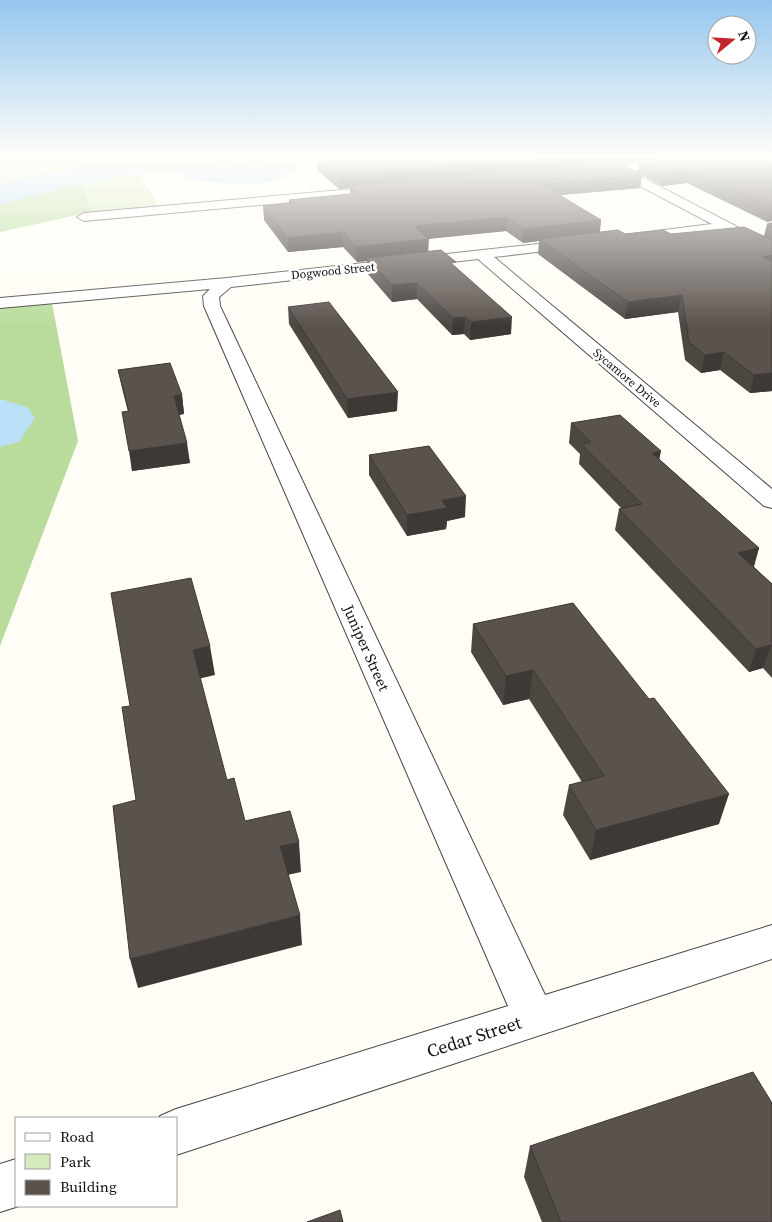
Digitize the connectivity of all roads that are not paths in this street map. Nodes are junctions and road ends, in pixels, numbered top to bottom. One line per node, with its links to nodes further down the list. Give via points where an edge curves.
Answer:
1 (139, 212): 3 (street)
2 (698, 212): 4 (street)
3 (84, 217)
4 (725, 227): 5 (street); 7 (street)
5 (618, 239)
6 (589, 242): 8 (street, Dogwood Street)
7 (772, 251)
8 (481, 254): 9 (street, Dogwood Street); 11 (street, Sycamore Drive)
9 (227, 283): 10 (street, Dogwood Street); 13 (street, Juniper Street, via 210,296 212,306)
10 (0, 303)
11 (772, 502)
12 (772, 942): 13 (street, Cedar Street)
13 (534, 1018): 14 (street, Cedar Street)
14 (178, 1131)
15 (15, 1183): 16 (street)
16 (0, 1188)

